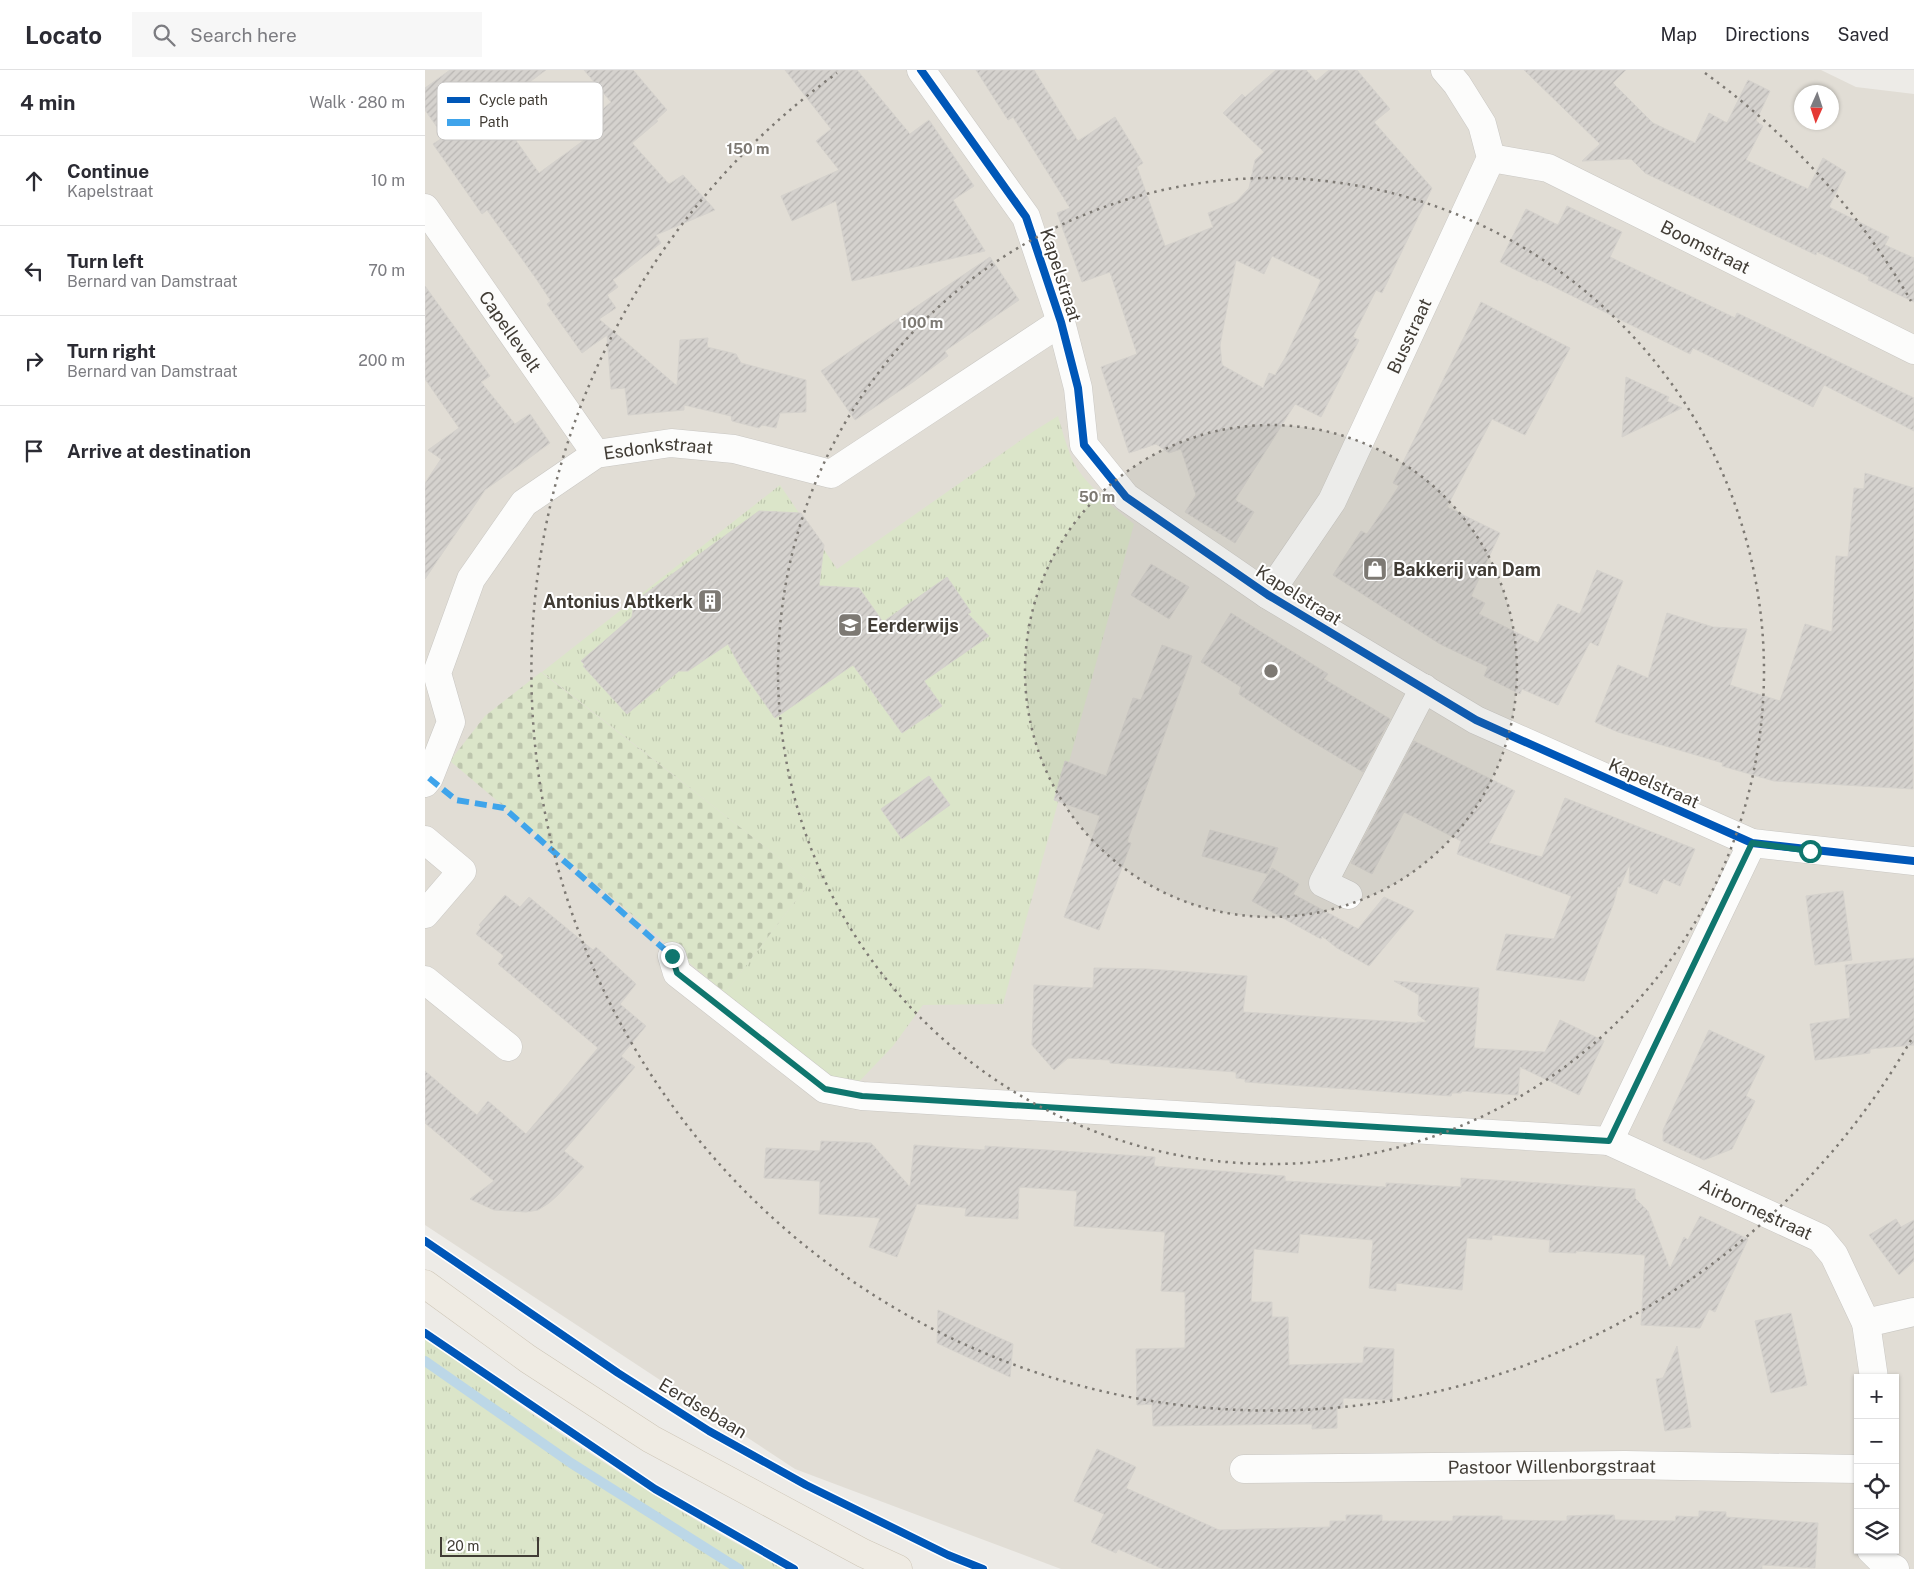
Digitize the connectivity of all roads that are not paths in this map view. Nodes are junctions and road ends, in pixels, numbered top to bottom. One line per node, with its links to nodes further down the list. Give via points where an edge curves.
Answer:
1 (921, 70): 5 (street, Kapelstraat, via 1026,216)
2 (1445, 70): 3 (street, via 1482,124)
3 (1491, 158): 6 (street, Boomstraat, via 1548,168); 8 (street, Busstraat, via 1332,501)
4 (425, 208): 7 (street, Capellevelt)
5 (1061, 322): 7 (street, Esdonkstraat, via 831,474 734,449 671,443); 8 (street, Kapelstraat, via 1078,388 1084,445 1126,497)
6 (1914, 350)
7 (596, 454): 9 (street, Esdonkstraat, via 524,503 471,579)
8 (1268, 595): 10 (street, Kapelstraat)
9 (431, 668): 11 (street, Esdonkstraat, via 451,722)
10 (1424, 688): 13 (street, Kapelstraat, via 1476,720); 15 (street, via 1323,883)
11 (427, 781)
12 (425, 840): 16 (street, via 462,871)
13 (1752, 843): 14 (street, Kapelstraat); 20 (street)
14 (1914, 861)
15 (1348, 895)
16 (425, 914)
17 (672, 956): 20 (street, via 677,973 825,1089 862,1096)
18 (425, 980): 19 (street)
19 (507, 1047)
20 (1609, 1141): 23 (street, Airbornestraat, via 1820,1238 1834,1254)
21 (425, 1284): 28 (main road, via 528,1359 651,1438)
22 (1914, 1312): 23 (street)
23 (1866, 1323): 24 (street, Airbornestraat)
24 (1873, 1374)
25 (1244, 1468): 26 (street, Pastoor Willenborgstraat, via 1625,1465)
26 (1854, 1470)
27 (1875, 1554): 29 (street)
28 (898, 1569)
29 (1895, 1569)

